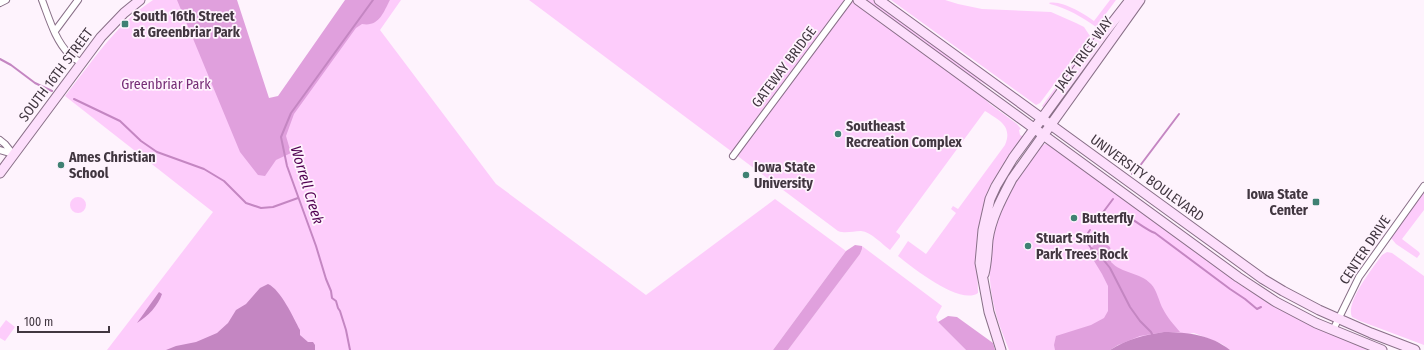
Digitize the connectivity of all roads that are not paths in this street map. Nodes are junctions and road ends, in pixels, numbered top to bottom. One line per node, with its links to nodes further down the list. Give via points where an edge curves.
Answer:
1 (6, 0): 10 (street)
2 (42, 0): 11 (street)
3 (78, 0): 11 (street)
4 (140, 0): 12 (main road, SOUTH 16TH STREET, via 101,37)
5 (849, 0): 20 (street, GATEWAY BRIDGE)
6 (858, 0): 15 (main road, UNIVERSITY BOULEVARD)
7 (880, 0): 13 (main road, UNIVERSITY BOULEVARD)
8 (1130, 0): 13 (main road, JACK TRICE WAY)
9 (1140, 0): 14 (main road, JACK TRICE WAY)
10 (0, 3)
11 (55, 31): 12 (street, via 70,56)
12 (82, 63): 19 (main road, SOUTH 16TH STREET)
13 (1042, 118): 14 (main road, UNIVERSITY BOULEVARD); 15 (main road, JACK TRICE WAY)
14 (1050, 124): 16 (main road, JACK TRICE WAY); 24 (main road, UNIVERSITY BOULEVARD, via 1244,266 1282,291)
15 (1034, 129): 16 (main road, UNIVERSITY BOULEVARD); 23 (main road, JACK TRICE WAY, via 1004,171 990,199 981,245 980,263)
16 (1042, 135): 23 (main road, JACK TRICE WAY, via 1012,179 995,214 988,240); 25 (main road, UNIVERSITY BOULEVARD, via 1238,277 1276,302)
17 (0, 140): 19 (street)
18 (0, 150): 19 (street)
19 (13, 154): 21 (main road, SOUTH 16TH STREET)
20 (733, 156)
21 (0, 172)
22 (1424, 186): 24 (street, CENTER DRIVE, via 1359,277)
23 (983, 280): 26 (main road, JACK TRICE WAY, via 989,312)
24 (1338, 319): 25 (street, CENTER DRIVE); 28 (main road, UNIVERSITY BOULEVARD)
25 (1333, 330): 27 (main road, UNIVERSITY BOULEVARD)
26 (1001, 350)
27 (1382, 350)
28 (1415, 350)

